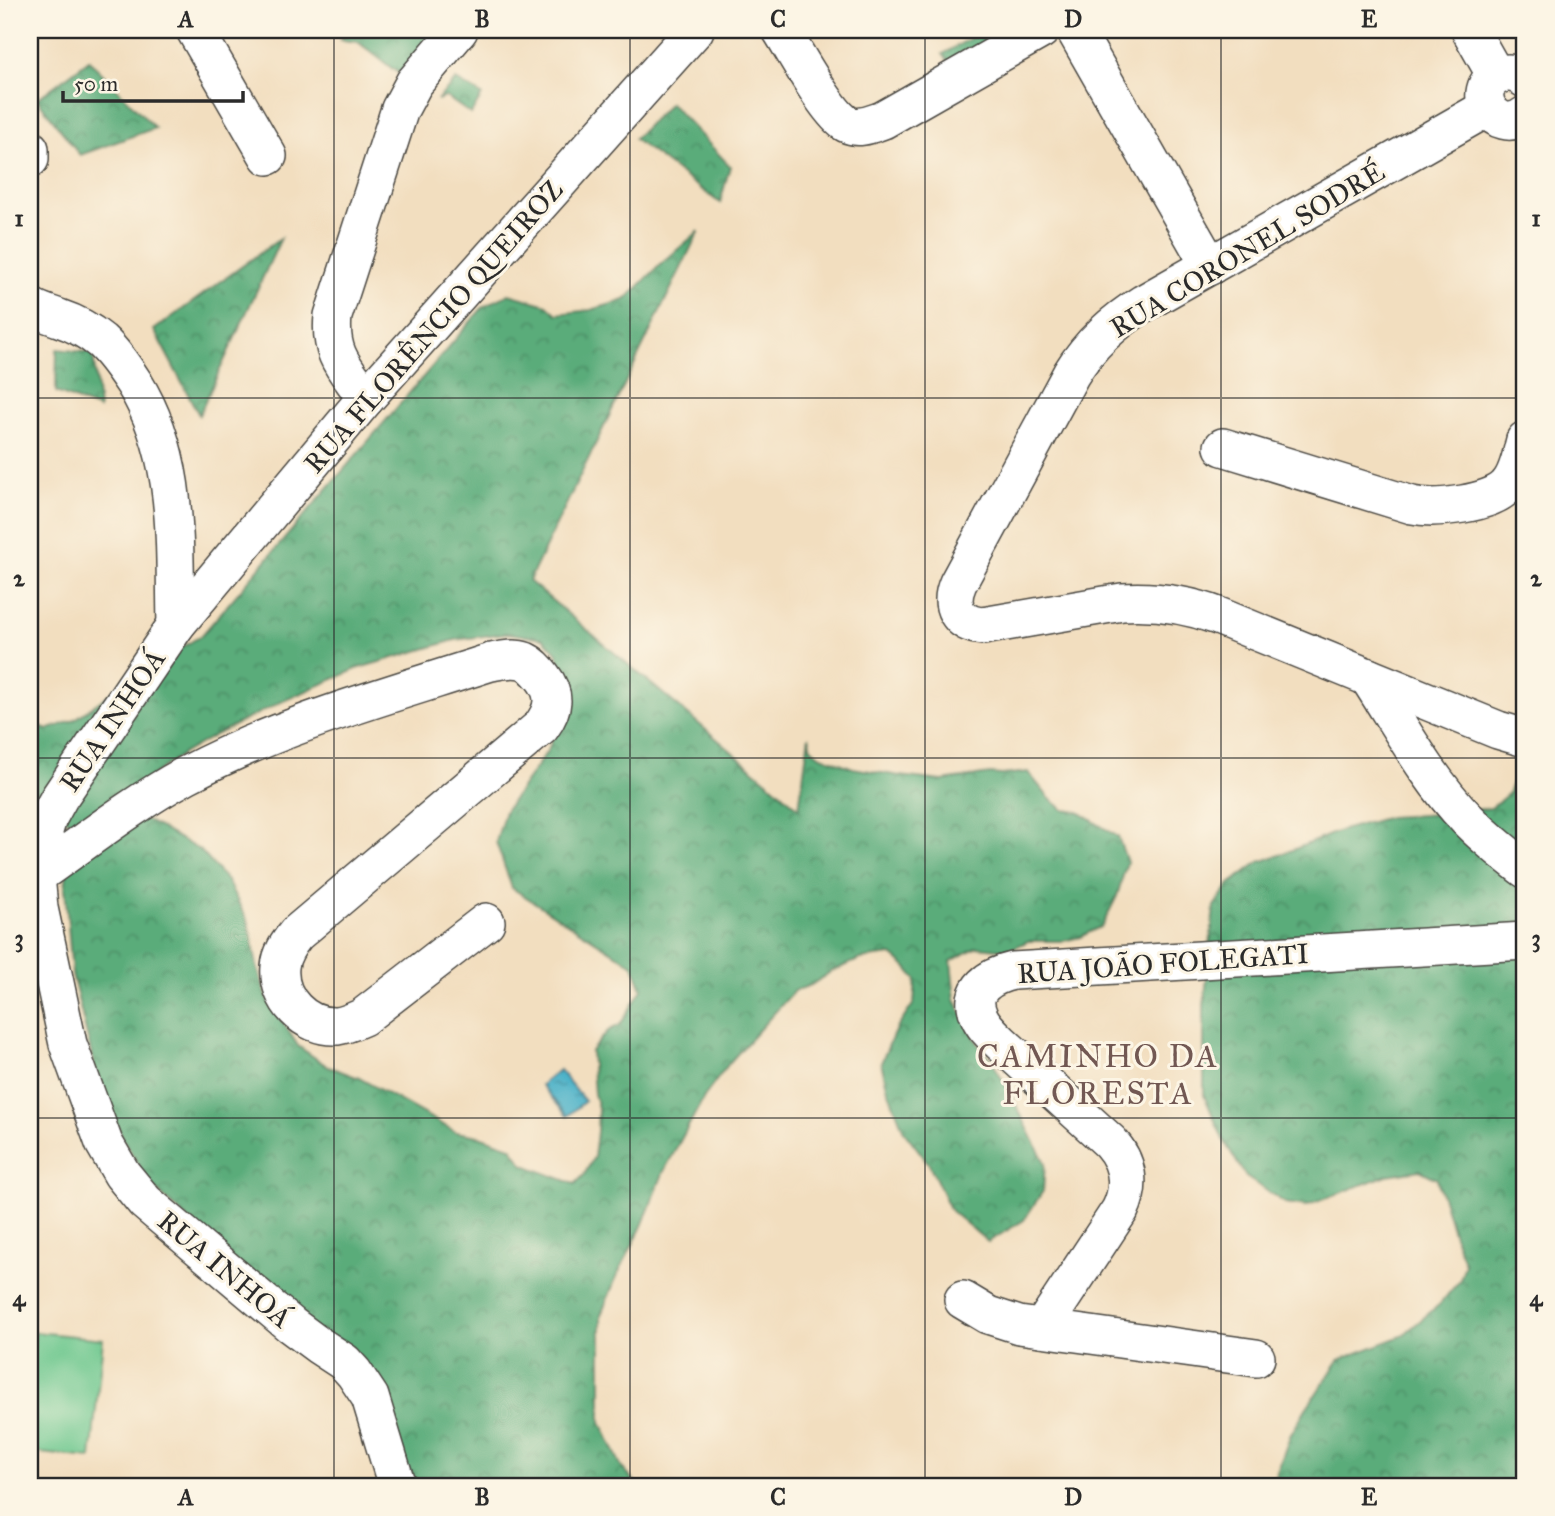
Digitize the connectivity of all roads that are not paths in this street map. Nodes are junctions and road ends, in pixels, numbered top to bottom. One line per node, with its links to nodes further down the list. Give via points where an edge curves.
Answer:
1 (195, 30): 10 (street)
2 (459, 30): 14 (street, via 414,83 400,109 332,316 337,356)
3 (695, 30): 14 (street, RUA FLORÊNCIO QUEIROZ)
4 (781, 30): 5 (street, via 832,111 847,124 864,127)
5 (1041, 30)
6 (1074, 30): 12 (street)
7 (1470, 30): 8 (street)
8 (1513, 104): 12 (street, RUA CORONEL SODRÉ)
9 (30, 149): 11 (street)
10 (268, 156)
11 (30, 159)
12 (1210, 266): 18 (street, RUA CORONEL SODRÉ, via 1123,316 1081,359 958,583 954,599 958,614 983,626 1122,602 1182,605)
13 (30, 306): 17 (street, RUA INHOÁ, via 75,324 101,341 126,370 149,411 171,483)
14 (366, 398): 17 (street, RUA FLORÊNCIO QUEIROZ)
15 (1525, 440): 16 (street, via 1513,479 1500,492 1433,508)
16 (1223, 447)
17 (176, 625): 21 (street, RUA INHOÁ, via 59,798 38,851)
18 (1368, 677): 19 (street); 20 (street, via 1446,796)
19 (1525, 738)
20 (1525, 869)
21 (36, 876): 22 (street, via 152,794 220,758 311,720 491,662 523,660 534,666 552,694 548,717 296,934 282,955 280,981 299,1014 324,1025 350,1023); 27 (street, RUA INHOÁ, via 68,1044 112,1160 145,1202 354,1373 370,1397)
22 (486, 922)
23 (1525, 941): 25 (street, RUA JOÃO FOLEGATI, via 1013,971 984,984 976,1000 985,1027 1110,1142 1127,1172 1126,1198 1120,1210)
24 (963, 1300): 25 (street, via 995,1318)
25 (1042, 1328): 26 (street)
26 (1256, 1357)
27 (397, 1486)

